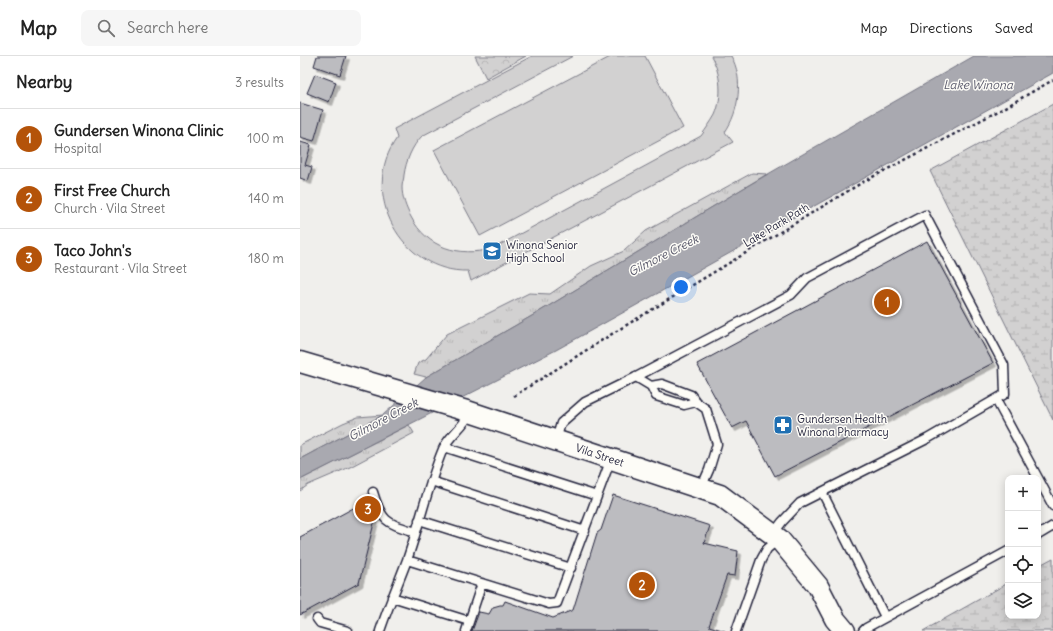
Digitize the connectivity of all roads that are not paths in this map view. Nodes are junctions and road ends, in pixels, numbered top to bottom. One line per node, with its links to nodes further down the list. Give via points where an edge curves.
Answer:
1 (300, 362): 6 (street, Vila Street)
2 (636, 377): 3 (lane); 4 (lane, via 792,295 807,278 925,215 1004,365 1005,394); 7 (lane, via 585,402 561,423)
3 (651, 386): 5 (lane, via 662,384 692,395); 5 (lane, via 656,396 684,405)
4 (996, 400): 10 (lane); 15 (lane, via 927,439)
5 (696, 402): 13 (lane, via 706,409 717,444)
6 (468, 411): 7 (street, Vila Street); 8 (lane, via 462,426)
7 (556, 441): 9 (street, Vila Street)
8 (444, 447): 11 (lane); 16 (lane)
9 (611, 459): 13 (street, Vila Street); 16 (lane)
10 (1036, 475)
11 (431, 481): 18 (lane); 20 (lane)
12 (1041, 484): 17 (lane)
13 (701, 489): 23 (street, Vila Street, via 720,495)
14 (373, 492): 21 (lane, via 379,510 390,524)
15 (822, 492): 23 (lane, via 800,504 782,522); 29 (lane)
16 (597, 496): 20 (lane)
17 (1053, 506)
18 (419, 520): 21 (lane); 26 (lane)
19 (1053, 526): 22 (lane)
20 (585, 530): 26 (lane)
21 (416, 532): 25 (lane)
22 (1041, 533)
23 (776, 537): 35 (lane, via 761,560); 36 (street, Vila Street, via 818,586 835,620)
24 (1005, 553): 29 (lane)
25 (407, 560): 27 (lane); 28 (lane)
26 (571, 568): 27 (lane, via 560,599 554,604)
27 (482, 584): 31 (lane)
28 (392, 597): 31 (lane); 32 (lane)
29 (885, 618): 37 (lane)
30 (317, 619): 33 (lane, via 320,623)
31 (469, 621): 34 (lane)
32 (382, 630)
33 (348, 631)
34 (466, 631)
35 (736, 631)
36 (845, 631)
37 (863, 631)

